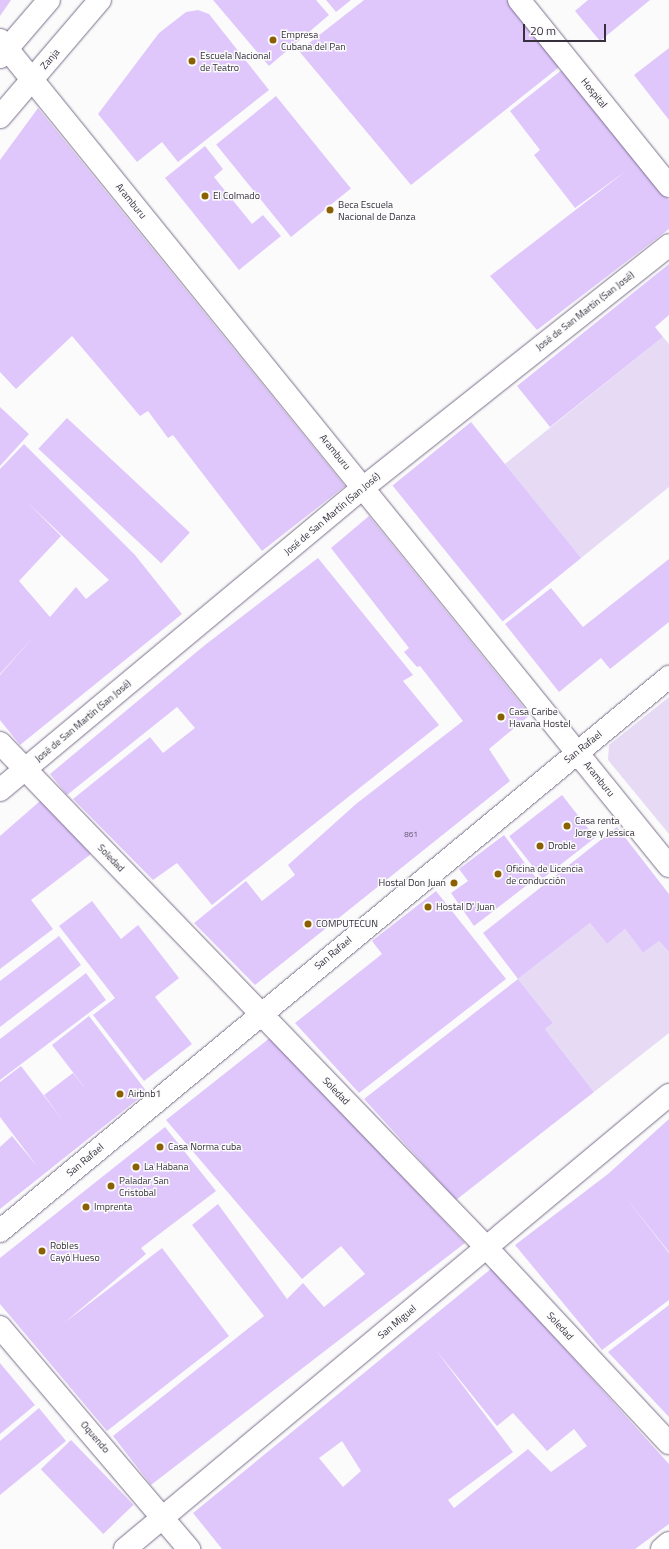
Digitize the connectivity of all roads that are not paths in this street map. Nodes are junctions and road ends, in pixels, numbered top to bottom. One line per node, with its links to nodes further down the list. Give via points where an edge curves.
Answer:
1 (49, 0): 4 (street)
2 (100, 0): 5 (street, Zanja)
3 (519, 0): 7 (street, Hospital)
4 (2, 49): 5 (street, Aramburu)
5 (32, 80): 6 (street, Zanja); 9 (street, Aramburu)
6 (0, 117)
7 (669, 186)
8 (669, 244): 9 (street, José de San Martín (San José))
9 (364, 487): 12 (street, Aramburu); 13 (street, José de San Martín (San José))
10 (669, 677): 12 (street, San Rafael)
11 (0, 743): 13 (street, Soledad)
12 (577, 752): 15 (street, Aramburu); 16 (street, San Rafael)
13 (25, 769): 14 (street, José de San Martín (San José)); 16 (street, Soledad)
14 (0, 790)
15 (669, 866)
16 (261, 1013): 18 (street, San Rafael); 19 (street, Soledad)
17 (669, 1095): 19 (street, San Miguel)
18 (0, 1231)
19 (486, 1247): 21 (street, Soledad); 22 (street, San Miguel)
20 (0, 1327): 22 (street, Oquendo)
21 (669, 1443)
22 (164, 1517): 24 (street, San Miguel); 25 (street, Oquendo)
23 (669, 1543): 26 (street)
24 (125, 1549)
25 (189, 1549)
26 (662, 1549)

